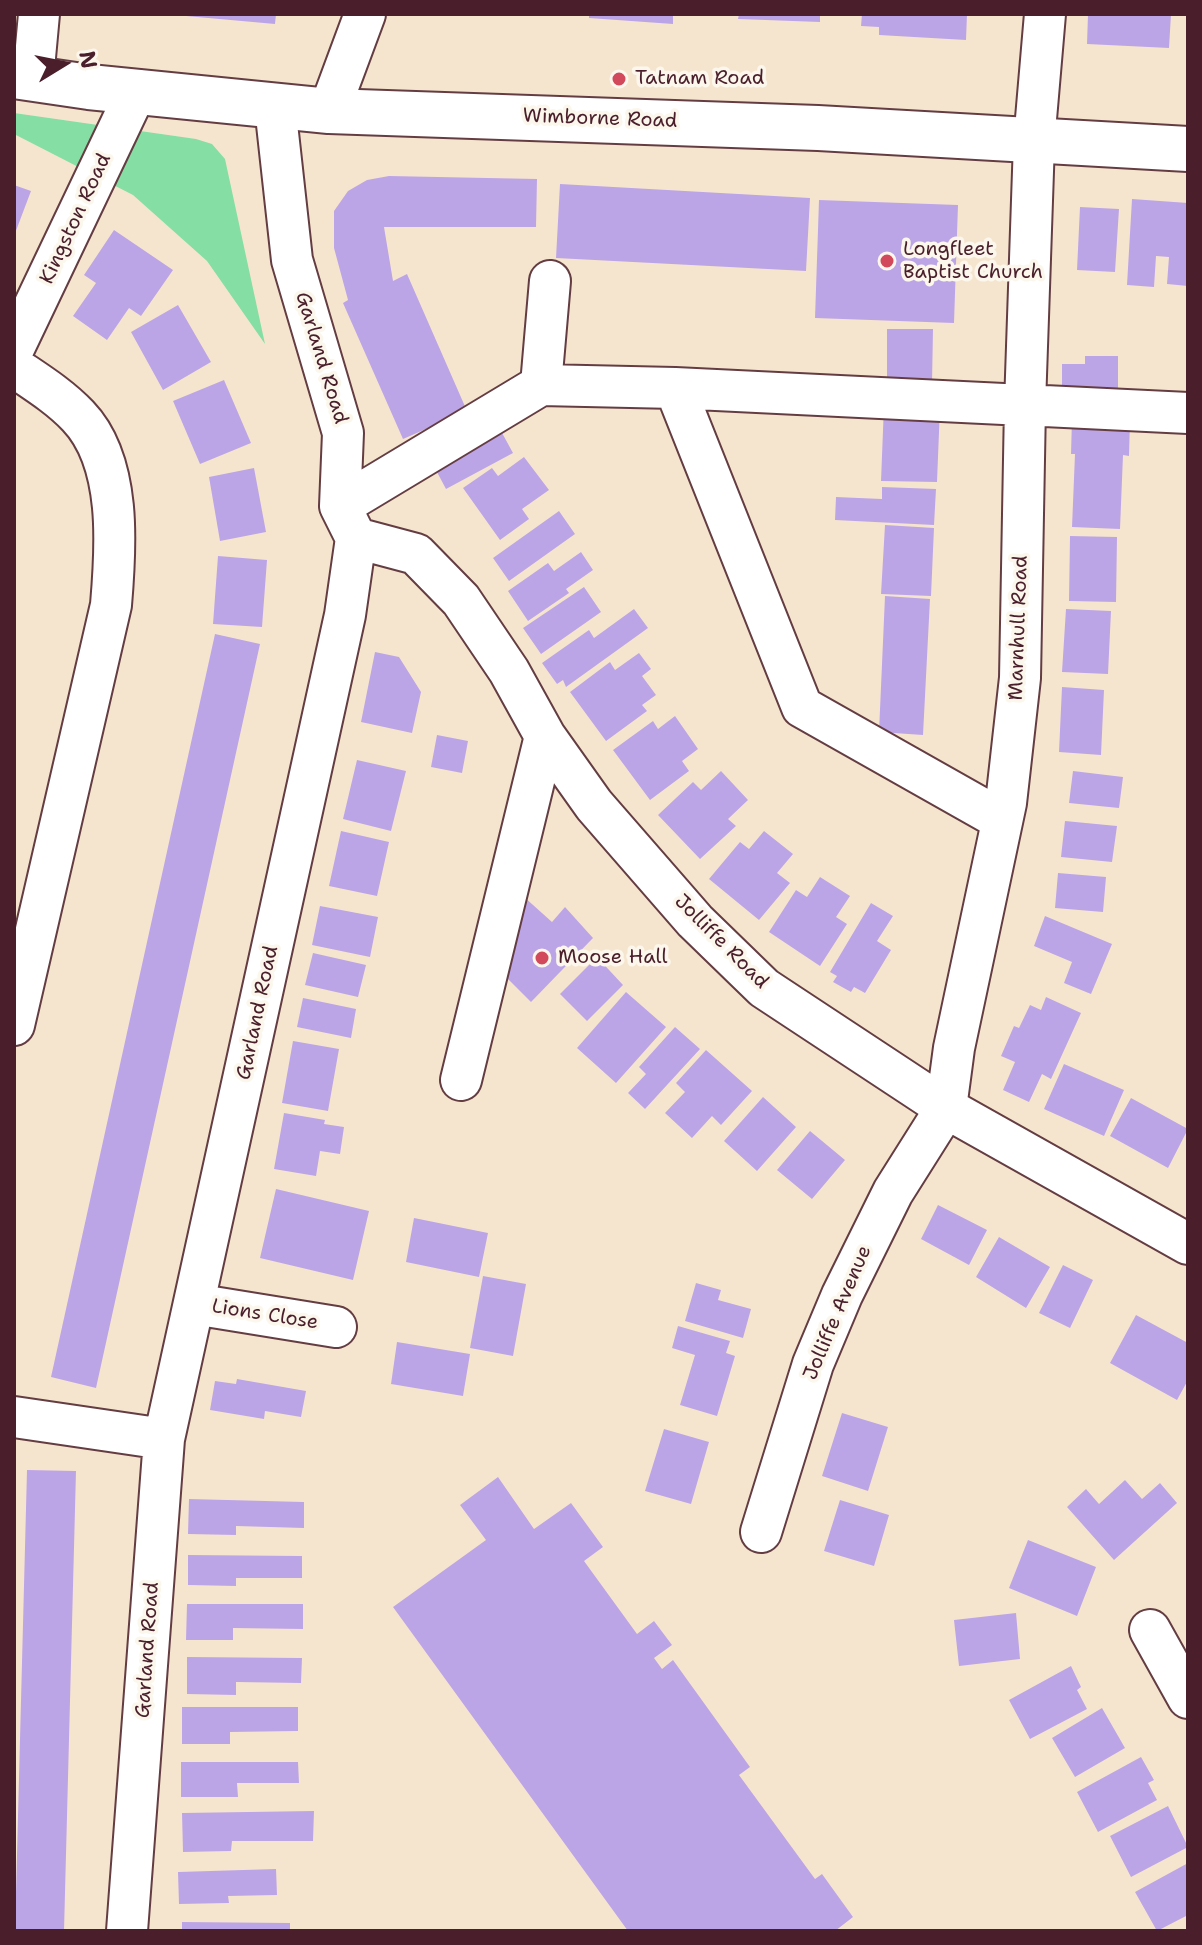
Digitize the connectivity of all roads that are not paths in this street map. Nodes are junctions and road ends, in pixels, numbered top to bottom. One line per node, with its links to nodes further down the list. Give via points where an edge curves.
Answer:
1 (39, 14): 4 (street)
2 (365, 14): 7 (street)
3 (1045, 14): 8 (street, Marnhull Road)
4 (23, 78): 5 (main road, Wimborne Road)
5 (137, 90): 6 (main road, Wimborne Road); 11 (street, Kingston Road)
6 (275, 106): 7 (main road, Wimborne Road); 17 (street, Garland Road, via 292,260 343,433)
7 (329, 111): 8 (main road, Wimborne Road, via 787,127)
8 (1034, 142): 9 (main road, Wimborne Road); 15 (street, Marnhull Road)
9 (1188, 149)
10 (550, 281): 13 (street)
11 (14, 348)
12 (14, 367): 20 (street, via 80,417 106,472 116,536 111,605)
13 (541, 385): 14 (street); 17 (street)
14 (675, 388): 15 (street); 19 (street, via 802,707)
15 (1025, 405): 16 (street); 19 (street, Marnhull Road, via 1020,678)
16 (1188, 413)
17 (348, 522): 18 (street, Jolliffe Road, via 416,554 461,600); 24 (street, Garland Road, via 345,615)
18 (545, 736): 21 (street); 22 (street, Jolliffe Road, via 594,805 695,921 764,988)
19 (1002, 820): 22 (street, Marnhull Road)
20 (14, 1025)
21 (461, 1080)
22 (946, 1108): 23 (street, Jolliffe Road); 28 (street, Jolliffe Avenue, via 893,1192 842,1295 813,1364)
23 (1188, 1244)
24 (194, 1304): 25 (street, Lions Close); 27 (street, Garland Road)
25 (336, 1327)
26 (14, 1417): 27 (street)
27 (164, 1439): 31 (street, Garland Road)
28 (761, 1532)
29 (1150, 1630): 30 (street)
30 (1188, 1698)
31 (127, 1931)

